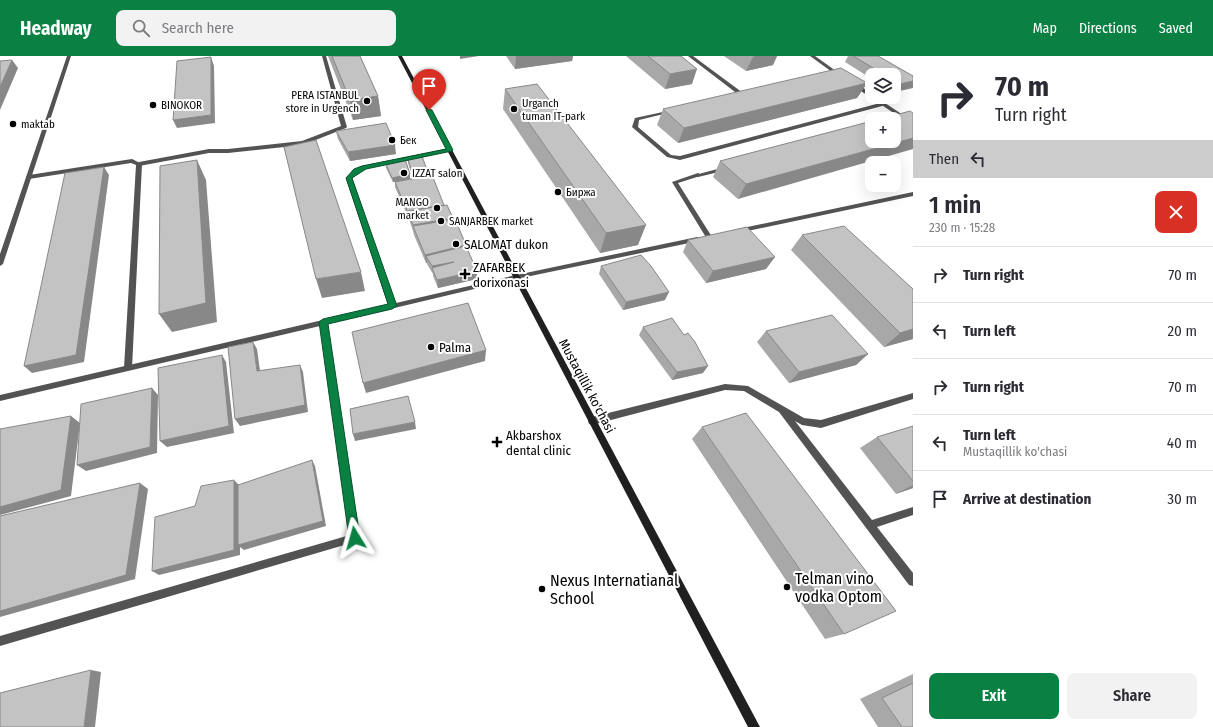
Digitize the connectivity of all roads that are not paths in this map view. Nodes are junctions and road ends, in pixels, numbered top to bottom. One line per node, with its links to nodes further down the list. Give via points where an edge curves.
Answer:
1 (69, 56): 20 (street)
2 (324, 56): 18 (street, via 344,126 303,143 209,151)
3 (400, 56): 17 (main road, Mustaqillik ko'chasi)
4 (690, 56): 10 (street)
5 (812, 56): 6 (street)
6 (834, 71): 7 (street); 8 (street)
7 (827, 73)
8 (865, 91)
9 (748, 92): 10 (street)
10 (741, 94): 11 (street)
11 (734, 96)
12 (884, 104): 13 (street, via 680,158 669,156 635,127 637,119); 14 (street)
13 (674, 110)
14 (896, 112)
15 (901, 116): 16 (street, via 906,120)
16 (901, 122)
17 (450, 150): 26 (main road, Mustaqillik ko'chasi); 27 (street, via 364,167 349,178)
18 (139, 164): 20 (street, via 132,161); 29 (street)
19 (729, 168): 24 (street, via 675,182)
20 (29, 177): 25 (street)
21 (913, 194): 22 (street)
22 (732, 232)
23 (717, 235): 24 (street)
24 (709, 237): 26 (street)
25 (0, 264)
26 (516, 277): 27 (street); 33 (main road, Mustaqillik ko'chasi)
27 (392, 306): 28 (street)
28 (323, 322): 29 (street); 37 (street, via 355,538)
29 (128, 368): 31 (street)
30 (913, 396): 32 (street, via 821,424 802,421)
31 (0, 398)
32 (781, 410): 33 (street, via 745,388 725,387); 35 (street)
33 (592, 421): 38 (main road, Mustaqillik ko'chasi)
34 (913, 511): 35 (street)
35 (870, 525): 36 (street)
36 (913, 581)
37 (0, 641)
38 (754, 727)

